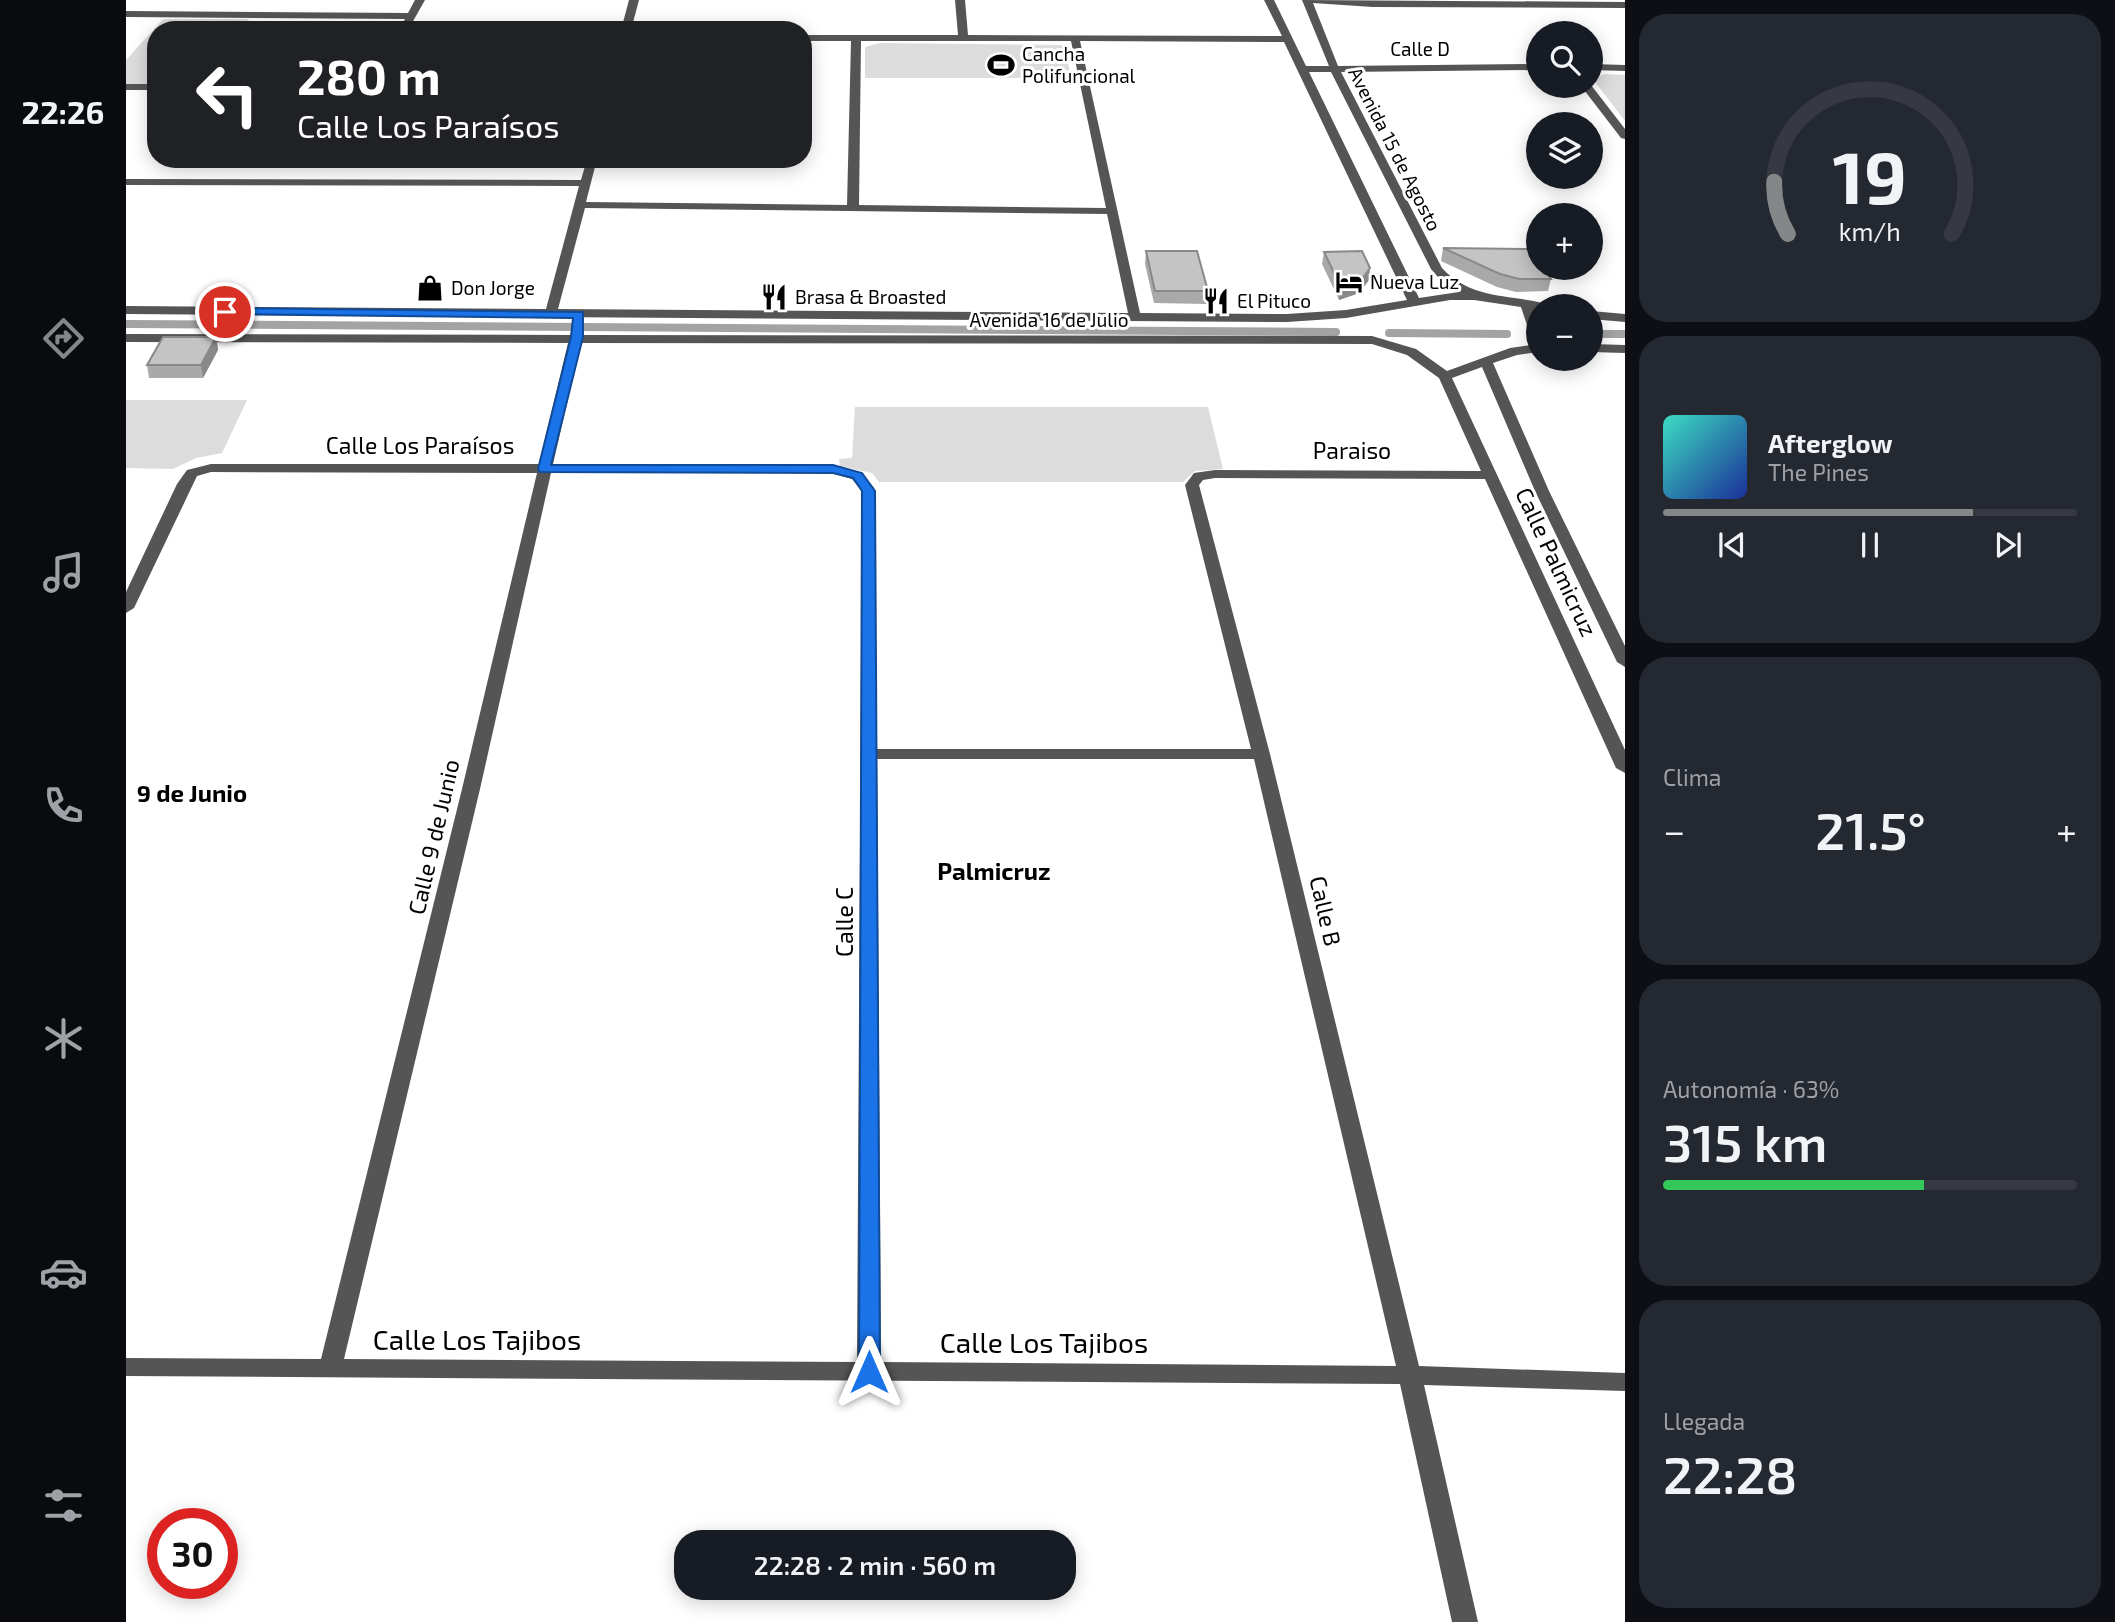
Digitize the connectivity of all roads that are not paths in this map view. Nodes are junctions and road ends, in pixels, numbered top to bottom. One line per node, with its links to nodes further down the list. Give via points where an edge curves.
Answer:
1 (226, 0): 9 (street)
2 (420, 0): 10 (street)
3 (634, 0): 12 (street)
4 (960, 0): 15 (street)
5 (1269, 0): 17 (street)
6 (1309, 0): 7 (street); 18 (street, Avenida 15 de Agosto)
7 (1625, 5)
8 (126, 14): 9 (street)
9 (216, 14): 10 (street)
10 (412, 16): 11 (street)
11 (409, 21)
12 (628, 21)
13 (812, 38): 14 (street)
14 (856, 38): 15 (street); 31 (street)
15 (962, 38): 16 (street)
16 (1075, 38): 17 (street); 32 (street)
17 (1288, 39): 22 (street)
18 (1334, 67): 19 (street, Calle D); 22 (street, Calle D); 33 (street, Avenida 15 de Agosto, via 1437,269)
19 (1526, 67)
20 (1603, 68): 21 (street)
21 (1625, 68)
22 (1302, 69): 34 (street)
23 (126, 87): 24 (street)
24 (147, 87)
25 (1595, 98): 26 (street)
26 (1625, 136)
27 (590, 168): 29 (street)
28 (126, 182): 29 (street)
29 (586, 183): 30 (street)
30 (580, 205): 31 (street); 38 (street)
31 (853, 208): 32 (street)
32 (1111, 211): 40 (street)
33 (1474, 296): 34 (street, Avenida 16 de Julio); 35 (street, Avenida 16 de Julio)
34 (1414, 301): 37 (street, Avenida 16 de Julio)
35 (1526, 304)
36 (126, 310): 42 (street, Avenida 16 de Julio)
37 (1361, 311): 40 (street, Avenida 16 de Julio, via 1287,318); 45 (street)
38 (551, 314): 42 (street, Avenida 16 de Julio); 43 (street, Avenida 16 de Julio)
39 (1603, 316): 41 (street)
40 (1135, 318): 44 (street, Avenida 16 de Julio)
41 (1625, 318)
42 (267, 325): 43 (street, Avenida 16 de Julio); 46 (street, Avenida 16 de Julio)
43 (578, 326): 44 (street, Avenida 16 de Julio); 44 (street, Avenida 16 de Julio); 52 (street, Calle 9 de Junio)
44 (799, 328): 45 (street, Avenida 16 de Julio)
45 (1370, 335): 51 (street, Avenida 16 de Julio, via 1414,352)
46 (126, 338)
47 (1603, 348): 48 (street)
48 (1625, 349)
49 (1526, 350): 50 (street)
50 (1486, 361): 51 (street); 57 (street, Calle Palmicruz, via 1542,491)
51 (1445, 376): 55 (street, Calle Palmicruz)
52 (544, 469): 54 (street, Calle Los Paraísos, via 833,469); 56 (street, Calle Los Paraísos, via 211,468 192,473); 62 (street, Calle 9 de Junio)
53 (1214, 474): 55 (street, Paraiso); 59 (street, Calle B, via 1199,476 1192,485)
54 (857, 475): 58 (street, Calle C, via 869,491)
55 (1490, 475): 60 (street, Calle Palmicruz)
56 (126, 608)
57 (1625, 662)
58 (869, 754): 59 (street); 63 (street, Calle C)
59 (1262, 754): 64 (street, Calle B)
60 (1625, 768)
61 (126, 1367): 62 (street, Calle Los Tajibos)
62 (330, 1369): 63 (street, Calle Los Tajibos)
63 (869, 1372): 64 (street, Calle Los Tajibos)
64 (1411, 1375): 65 (street, Calle Los Tajibos); 66 (street, Calle B)
65 (1625, 1382)
66 (1465, 1622)

